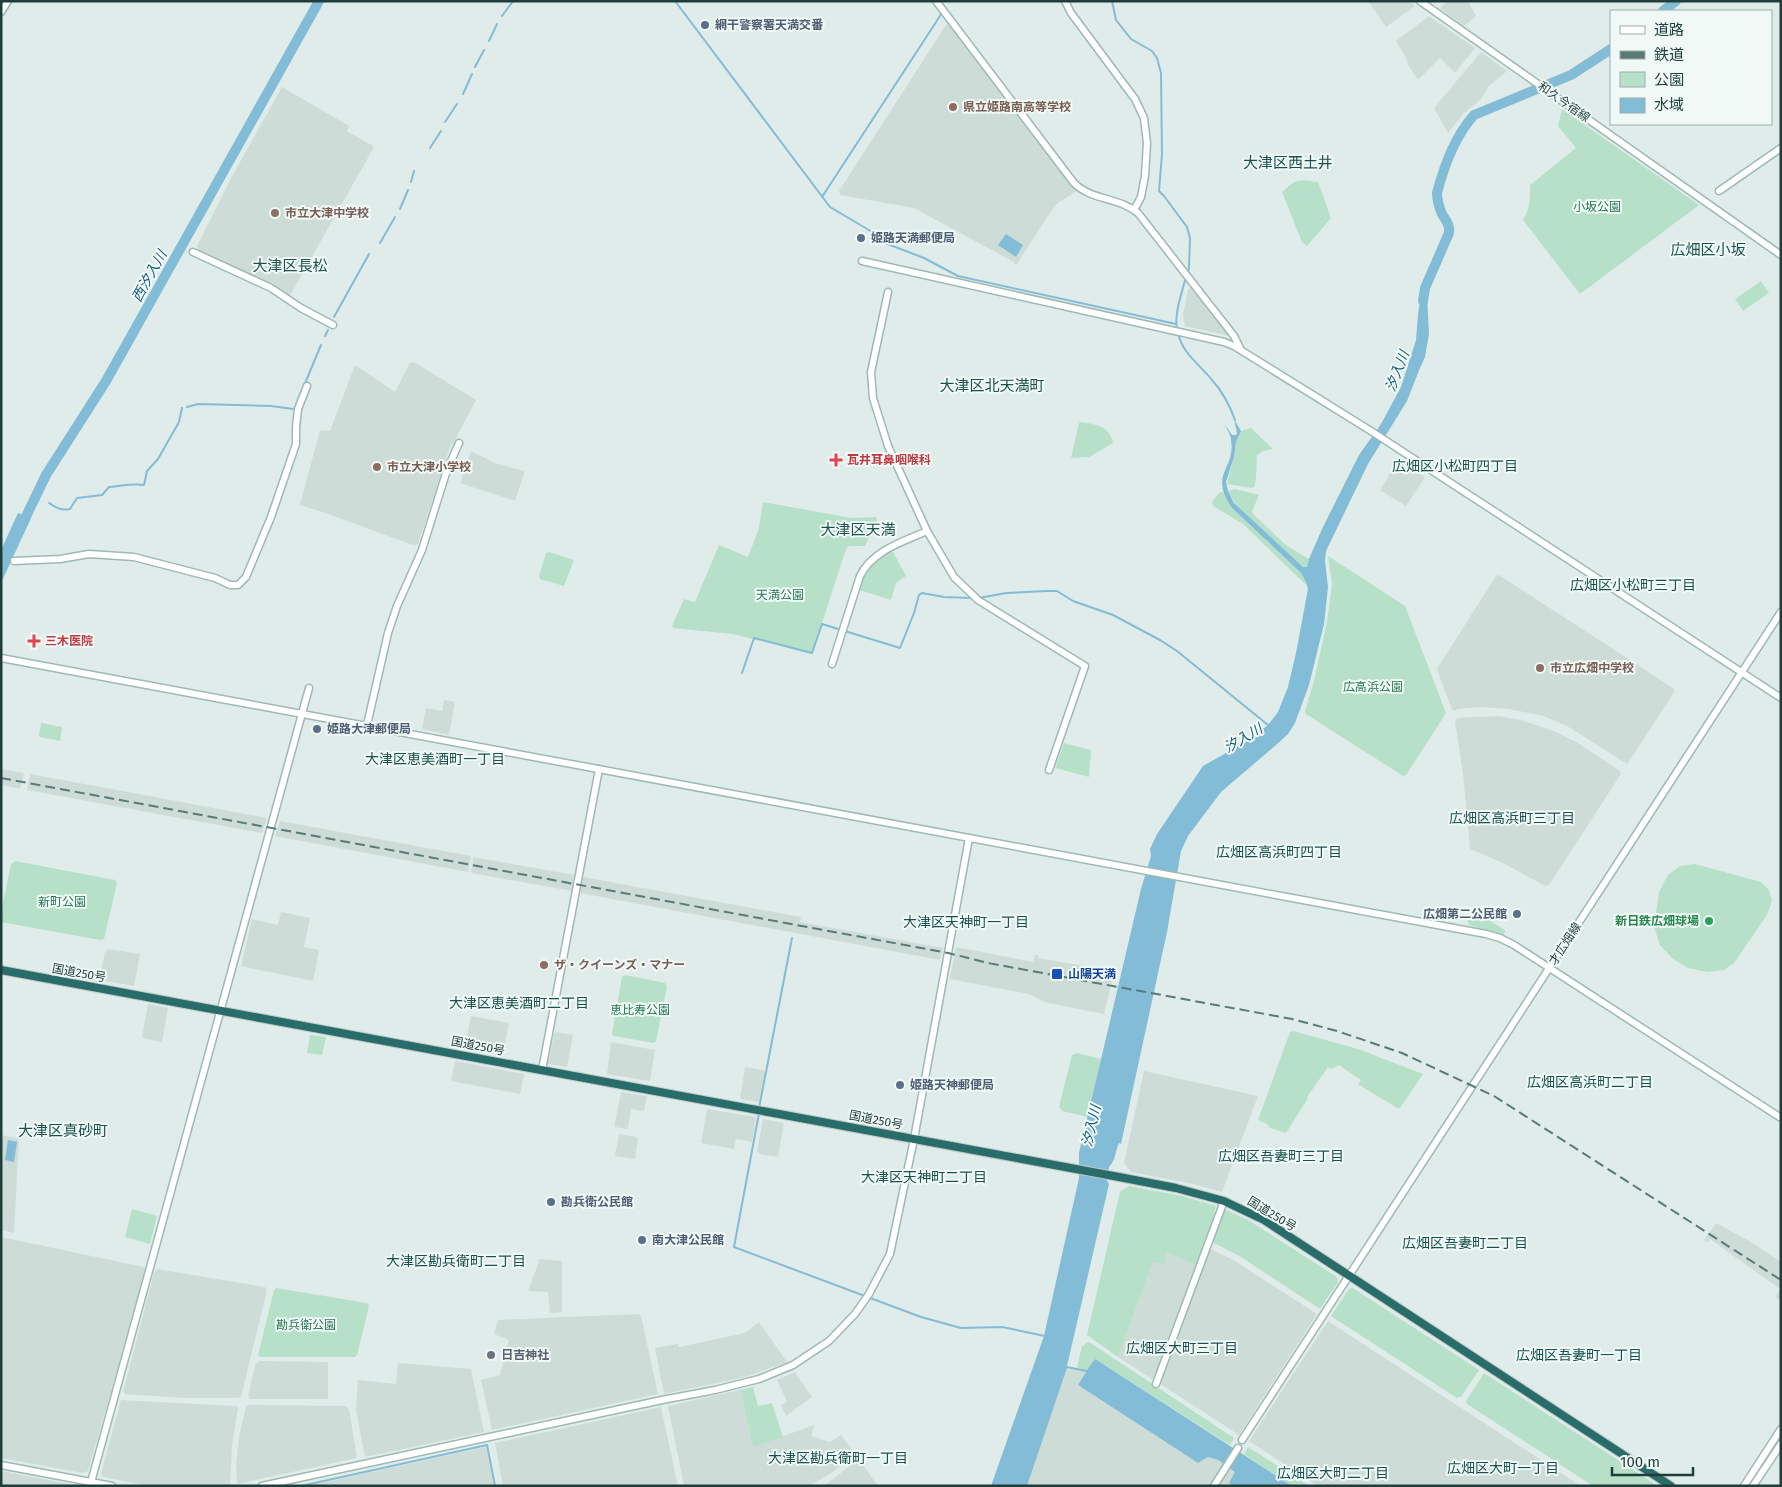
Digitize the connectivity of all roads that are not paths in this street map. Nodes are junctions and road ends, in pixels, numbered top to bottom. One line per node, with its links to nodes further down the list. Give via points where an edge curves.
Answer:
1 (8, 1): 5 (street)
2 (936, 1): 8 (street, via 1074,183 1091,195)
3 (1065, 1): 8 (street, via 1135,99 1144,118 1145,176 1141,197)
4 (1420, 1): 10 (street, 和久今宿線)
5 (1, 12)
6 (1781, 148): 7 (street)
7 (1719, 191)
8 (1134, 210): 14 (street, via 1193,282)
9 (193, 252): 13 (street, via 271,288)
10 (1781, 256)
11 (862, 261): 14 (street, via 1224,342)
12 (888, 292): 17 (street, via 871,372 873,398 888,446)
13 (333, 325)
14 (1241, 350): 22 (street)
15 (307, 386): 18 (street, via 299,406 296,444 278,499 246,578 238,585 126,556 89,554)
16 (459, 443): 26 (street, via 447,470 422,550 388,633)
17 (927, 531): 21 (street, via 867,563); 28 (street, via 954,576 978,600 1085,666)
18 (14, 561)
19 (1781, 612): 22 (street, 才広畑線)
20 (1, 658): 25 (street)
21 (832, 664)
22 (1742, 672): 24 (street); 30 (street, 才広畑線)
23 (309, 688): 25 (street)
24 (1781, 698)
25 (302, 714): 26 (street); 32 (street)
26 (367, 725): 27 (street)
27 (599, 769): 29 (street); 33 (street)
28 (1049, 770)
29 (969, 838): 30 (street, via 1486,934 1514,945); 35 (street)
30 (1550, 968): 34 (street); 37 (street, 才広畑線)
31 (1, 970): 32 (highway, 国道250号)
32 (221, 1009): 33 (highway, 国道250号); 44 (street)
33 (542, 1070): 35 (highway, 国道250号)
34 (1781, 1118)
35 (914, 1139): 36 (highway, 国道250号, via 1176,1188); 46 (street, via 890,1254 869,1294 829,1341 793,1364 759,1379 715,1390)
36 (1224, 1200): 37 (highway, 国道250号, via 1264,1220); 38 (street)
37 (1349, 1276): 40 (street, 才広畑線); 48 (highway, 国道250号)
38 (1156, 1384)
39 (1781, 1429): 49 (street)
40 (1242, 1440)
41 (1781, 1444): 50 (street)
42 (1238, 1448): 47 (street)
43 (1, 1466): 44 (street)
44 (91, 1484): 45 (street)
45 (112, 1486)
46 (262, 1486)
47 (1214, 1486)
48 (1671, 1486)
49 (1744, 1486)
50 (1754, 1486)

